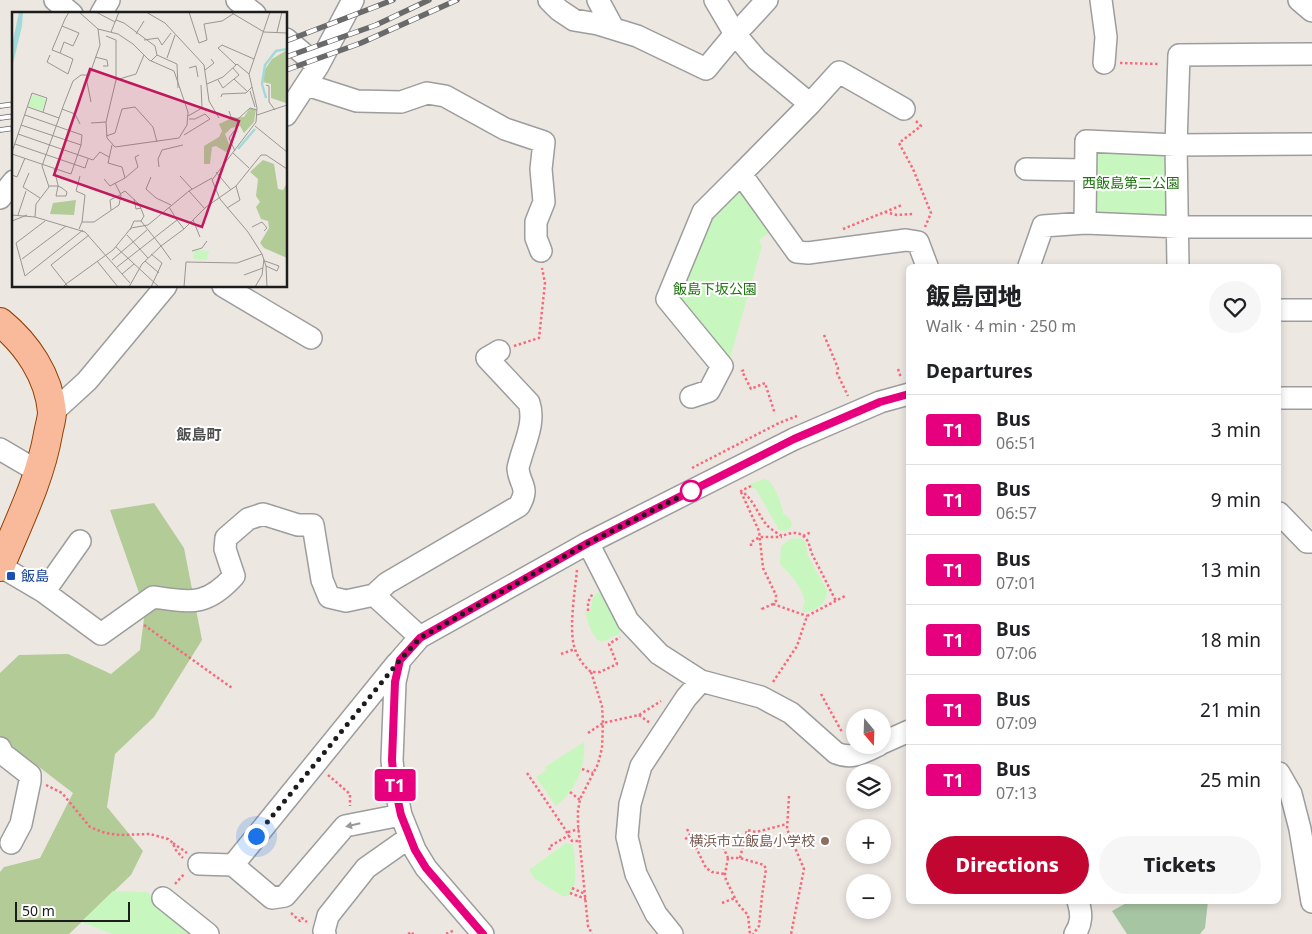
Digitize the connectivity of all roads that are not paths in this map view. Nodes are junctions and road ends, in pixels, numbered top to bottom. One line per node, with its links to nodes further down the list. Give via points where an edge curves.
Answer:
1 (55, 0): 12 (street)
2 (109, 0): 13 (street)
3 (237, 0): 14 (street)
4 (353, 0): 20 (street)
5 (549, 0): 15 (street, via 574,20)
6 (598, 0): 15 (street)
7 (715, 0): 16 (street)
8 (767, 0): 16 (street)
9 (1101, 0): 19 (street, via 1106,36)
10 (1299, 0): 11 (street)
11 (1312, 11)
12 (70, 12)
13 (102, 12)
14 (252, 12)
15 (613, 28): 16 (street, via 706,69)
16 (734, 32): 22 (street, via 757,60)
17 (288, 41): 20 (street)
18 (1312, 54): 26 (street, via 1179,54)
19 (1104, 63)
20 (318, 66): 21 (street)
21 (306, 85): 24 (street); 35 (street, via 357,101 402,102 427,93 445,96 505,129 544,142 541,169 544,202 536,222 536,238)
22 (810, 104): 23 (street, via 838,72); 29 (street)
23 (904, 109)
24 (288, 112)
25 (1312, 144): 26 (street)
26 (1176, 145): 28 (street, via 1086,141); 33 (street)
27 (1026, 169): 28 (street)
28 (1085, 170): 32 (street)
29 (741, 174): 36 (street, via 797,252 808,254 906,240 918,242); 47 (street, via 703,212 667,299 722,366 709,391)
30 (12, 183): 31 (street)
31 (0, 198)
32 (1084, 223): 33 (street); 37 (street, via 1043,226)
33 (1179, 227): 34 (street); 38 (street)
34 (1312, 227)
35 (541, 251)
36 (926, 264)
37 (1030, 264)
38 (1178, 264)
39 (164, 288): 50 (street, via 87,380)
40 (226, 288): 44 (street)
41 (1281, 310): 42 (street)
42 (1312, 310)
43 (0, 322): 50 (main road, via 38,365)
44 (311, 338)
45 (499, 351): 59 (street, via 487,358 532,411 518,468 525,489 524,498 519,506 387,583)
46 (906, 395): 56 (street, via 880,402 794,439)
47 (691, 397)
48 (1281, 398): 49 (street)
49 (1312, 398)
50 (52, 413): 52 (main road)
51 (0, 449): 52 (street)
52 (39, 472): 57 (main road)
53 (1281, 515): 55 (street, via 1307,542)
54 (80, 541): 58 (street)
55 (1312, 542)
56 (588, 543): 60 (street); 62 (street, via 628,622 659,654)
57 (0, 566): 58 (street)
58 (44, 592): 59 (street, via 101,634 153,597 192,602 210,597 234,576 225,549 226,538 248,519 263,514 298,525 313,525 322,580 329,597 346,601)
59 (374, 595): 60 (street)
60 (420, 638): 61 (street)
61 (400, 660): 68 (street, via 395,682 392,760); 72 (street)
62 (701, 681): 66 (street, via 761,698 791,713 836,753 846,758); 80 (street, via 641,766 630,804 627,837 636,874 656,914)
63 (906, 732): 64 (street)
64 (891, 739)
65 (0, 748): 70 (street, via 30,775 21,824)
66 (858, 754)
67 (1281, 776): 73 (street, via 1291,794)
68 (401, 815): 69 (street); 72 (street, one-way to 72, via 345,826 285,896 272,898)
69 (410, 837): 78 (street, via 366,868 328,916); 79 (street, via 426,868)
70 (10, 843)
71 (192, 862): 72 (street)
72 (233, 864)
73 (1311, 888)
74 (162, 898): 77 (street)
75 (1079, 904): 76 (street)
76 (1080, 931)
77 (208, 934)
78 (325, 934)
79 (483, 934)
80 (672, 934)

